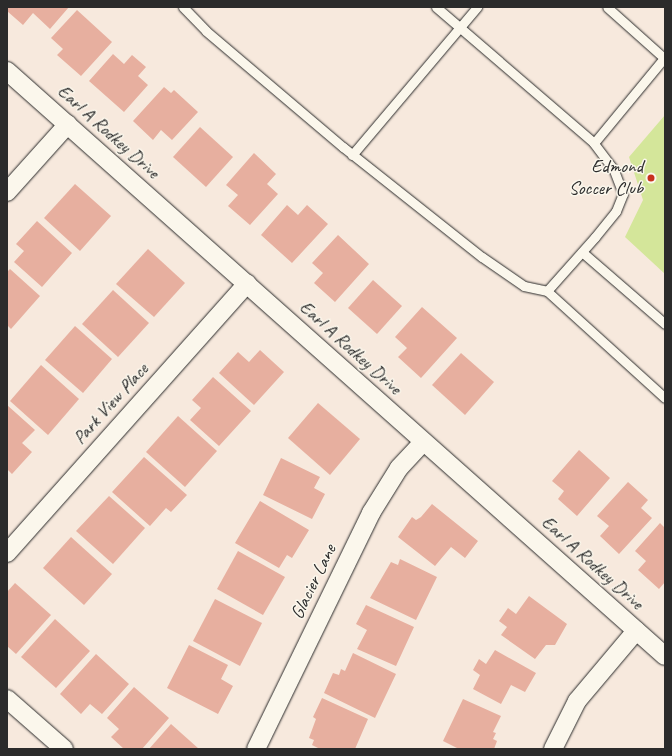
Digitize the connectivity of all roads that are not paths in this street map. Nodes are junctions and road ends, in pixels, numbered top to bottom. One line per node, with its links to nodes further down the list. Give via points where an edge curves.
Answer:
1 (184, 7): 9 (lane, via 206,31)
2 (436, 7): 5 (lane)
3 (477, 7): 5 (lane)
4 (607, 7): 8 (lane, via 664,58)
5 (459, 29): 8 (lane); 9 (lane)
6 (7, 71): 7 (street, Earl A Rodkey Drive)
7 (68, 124): 10 (street); 12 (street, Earl A Rodkey Drive)
8 (594, 143): 11 (lane, via 614,170 623,194 616,211)
9 (352, 155): 13 (lane, via 482,257 524,286)
10 (7, 192)
11 (582, 252): 13 (lane); 14 (lane)
12 (247, 284): 16 (street, Earl A Rodkey Drive); 17 (street, Park View Place)
13 (547, 291): 15 (lane)
14 (665, 324)
15 (665, 398)
16 (423, 442): 18 (street, Earl A Rodkey Drive); 22 (street, Glacier Lane, via 399,468 371,513)
17 (7, 553)
18 (636, 631): 19 (street, Earl A Rodkey Drive); 23 (street, via 576,701)
19 (665, 656)
20 (7, 699): 21 (street)
21 (64, 749)
22 (256, 749)
23 (553, 749)

